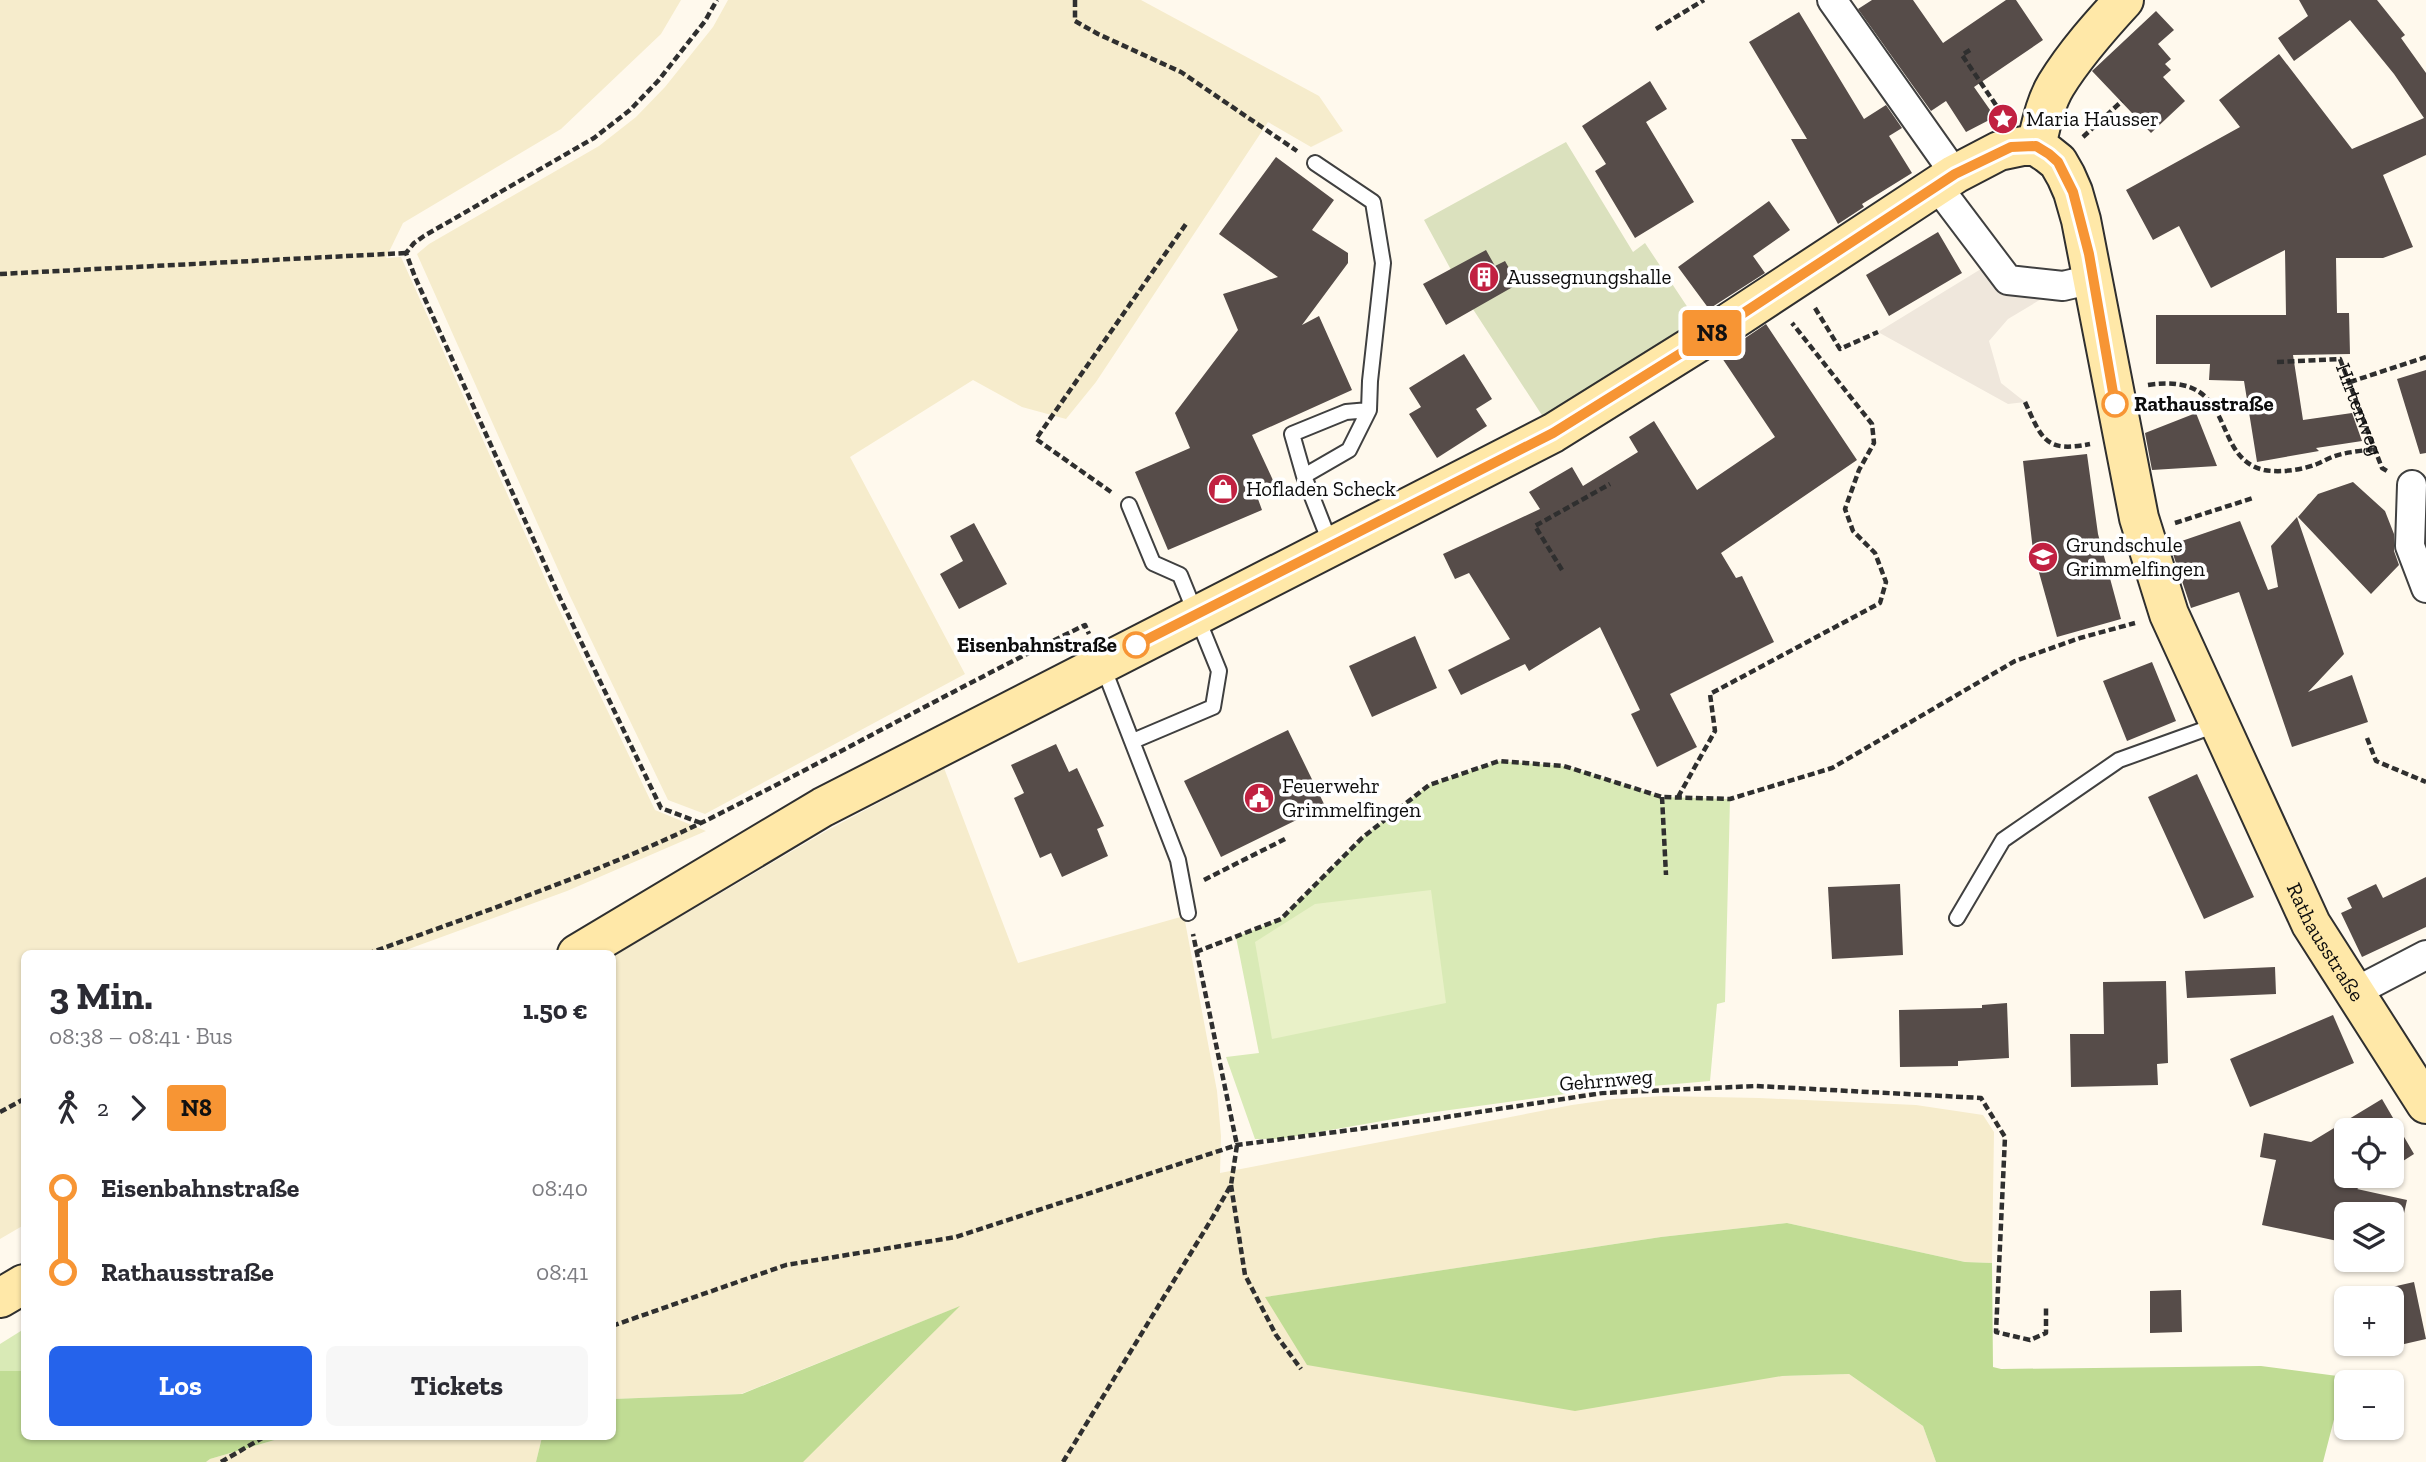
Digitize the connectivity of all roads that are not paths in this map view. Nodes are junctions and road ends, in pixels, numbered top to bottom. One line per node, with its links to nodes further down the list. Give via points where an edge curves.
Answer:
1 (1832, 0): 5 (street)
2 (2124, 0): 3 (street, via 2055,86)
3 (2026, 146): 5 (street, via 1999,151); 6 (street, Rathausstraße, via 2058,162 2073,192)
4 (1315, 163): 7 (lane, via 1373,202 1383,263)
5 (1946, 180): 6 (street, via 2008,280 2063,286); 11 (street, via 1553,433)
6 (2093, 279): 15 (street, Rathausstraße, via 2144,533 2169,614)
7 (1369, 410): 8 (lane, via 1349,450); 8 (lane, via 1346,412 1292,434)
8 (1304, 476): 11 (lane)
9 (2412, 485): 12 (street, via 2410,546)
10 (1129, 505): 13 (lane, via 1153,563 1180,575)
11 (1332, 547): 13 (street)
12 (2426, 588)
13 (1197, 615): 14 (street); 16 (lane, via 1219,671 1213,707)
14 (1101, 663): 16 (lane); 19 (street, via 823,807)
15 (2220, 724): 18 (lane, via 2119,760 2003,840); 21 (street, Rathausstraße, via 2311,924)
16 (1132, 741): 17 (lane, via 1178,860)
17 (1188, 913)
18 (1957, 918)
19 (584, 950)
20 (2426, 955): 21 (street)
21 (2353, 993): 22 (street, Rathausstraße)
22 (2426, 1104)
23 (21, 1286): 24 (street)
24 (0, 1298)

